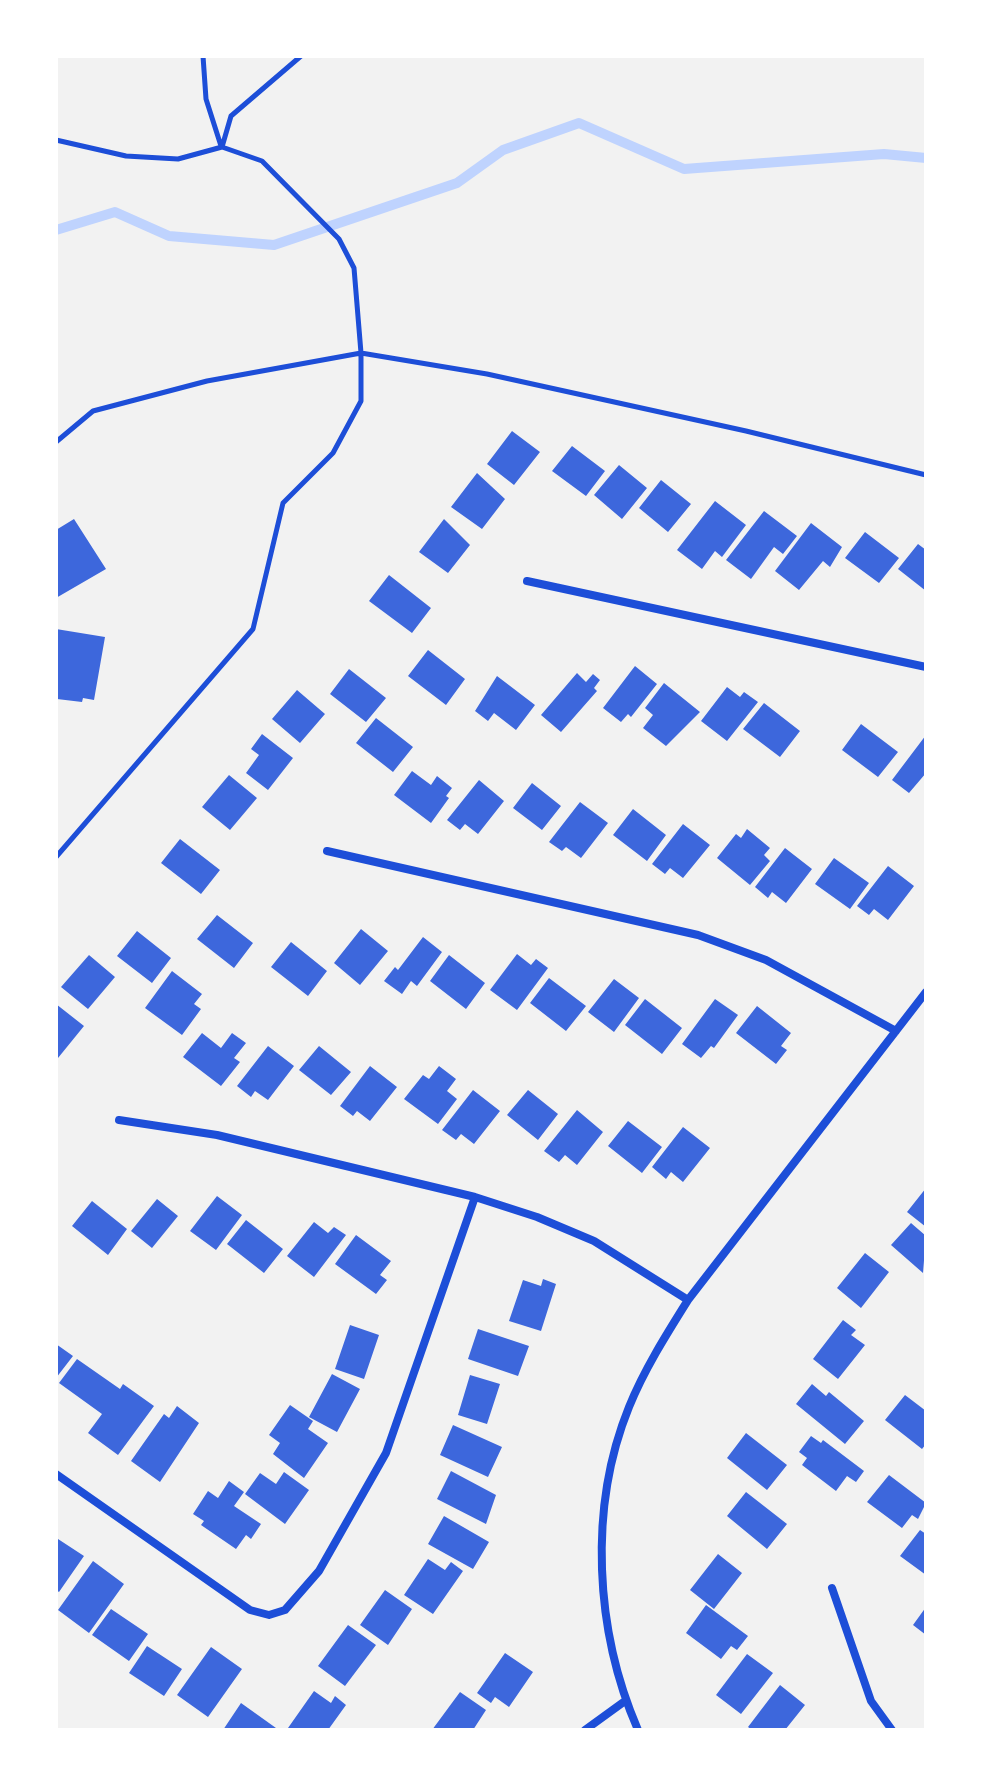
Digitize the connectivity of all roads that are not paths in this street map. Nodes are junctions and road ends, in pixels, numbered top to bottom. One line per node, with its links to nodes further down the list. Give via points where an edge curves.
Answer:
1 (527, 581): 2 (street)
2 (926, 667)
3 (327, 851): 5 (street, via 698,935 766,960)
4 (926, 992): 5 (street)
5 (896, 1031): 8 (street)
6 (119, 1120): 7 (street, via 217,1135)
7 (475, 1197): 8 (street, via 594,1241); 9 (street, via 386,1453 319,1571 285,1610 269,1615 250,1610)
8 (688, 1300): 11 (street, via 629,1408 604,1517 608,1634)
9 (56, 1474)
10 (832, 1588): 14 (street, via 871,1701)
11 (625, 1701): 12 (street); 13 (street)
12 (585, 1730)
13 (638, 1730)
14 (892, 1730)

